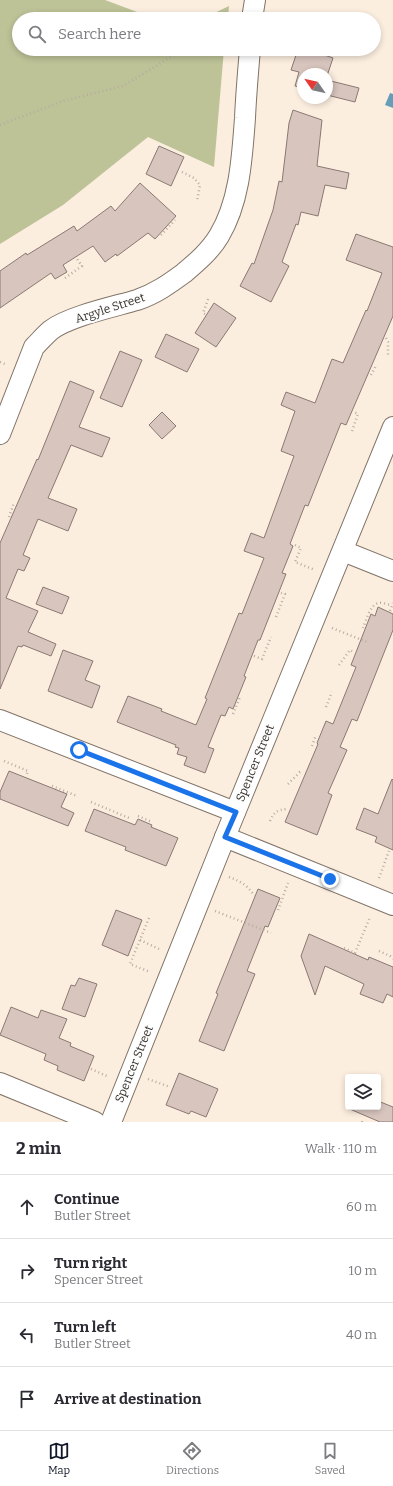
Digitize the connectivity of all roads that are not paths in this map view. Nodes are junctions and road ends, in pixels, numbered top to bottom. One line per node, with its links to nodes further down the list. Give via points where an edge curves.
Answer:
1 (255, 0): 2 (street)
2 (253, 12)
3 (249, 56): 5 (street, Argyle Street, via 240,174 234,200 219,235 201,258 173,281 147,297 73,319 52,329 34,347)
4 (393, 428): 6 (street, Spencer Street)
5 (0, 434)
6 (342, 551): 7 (street); 9 (street, Spencer Street)
7 (393, 571)
8 (0, 720): 9 (street)
9 (236, 812): 10 (street, Spencer Street)
10 (225, 837): 11 (street); 14 (street, Spencer Street)
11 (393, 904)
12 (0, 1083): 13 (street)
13 (95, 1122)
14 (111, 1122)

